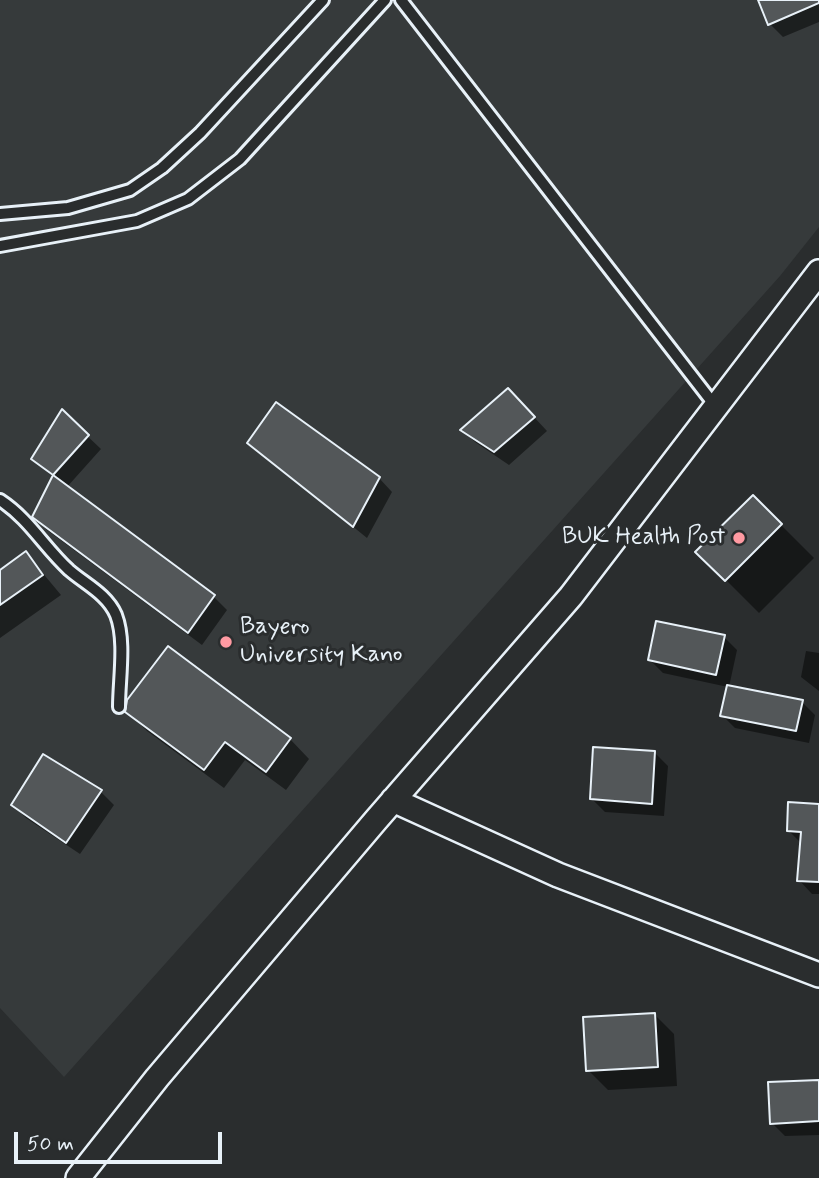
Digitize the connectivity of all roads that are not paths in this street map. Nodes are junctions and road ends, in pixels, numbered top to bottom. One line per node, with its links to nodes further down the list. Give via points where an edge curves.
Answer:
1 (323, 0): 4 (lane, via 200,133 130,190 68,208)
2 (386, 0): 5 (lane, via 240,159 188,199 137,221)
3 (401, 0): 7 (lane)
4 (0, 214)
5 (0, 246)
6 (819, 272): 7 (street)
7 (716, 407): 10 (street, via 570,596)
8 (0, 500): 9 (lane, via 19,513 116,614)
9 (119, 707)
10 (393, 800): 11 (street, via 558,874); 12 (street)
11 (819, 975)
12 (78, 1178)

